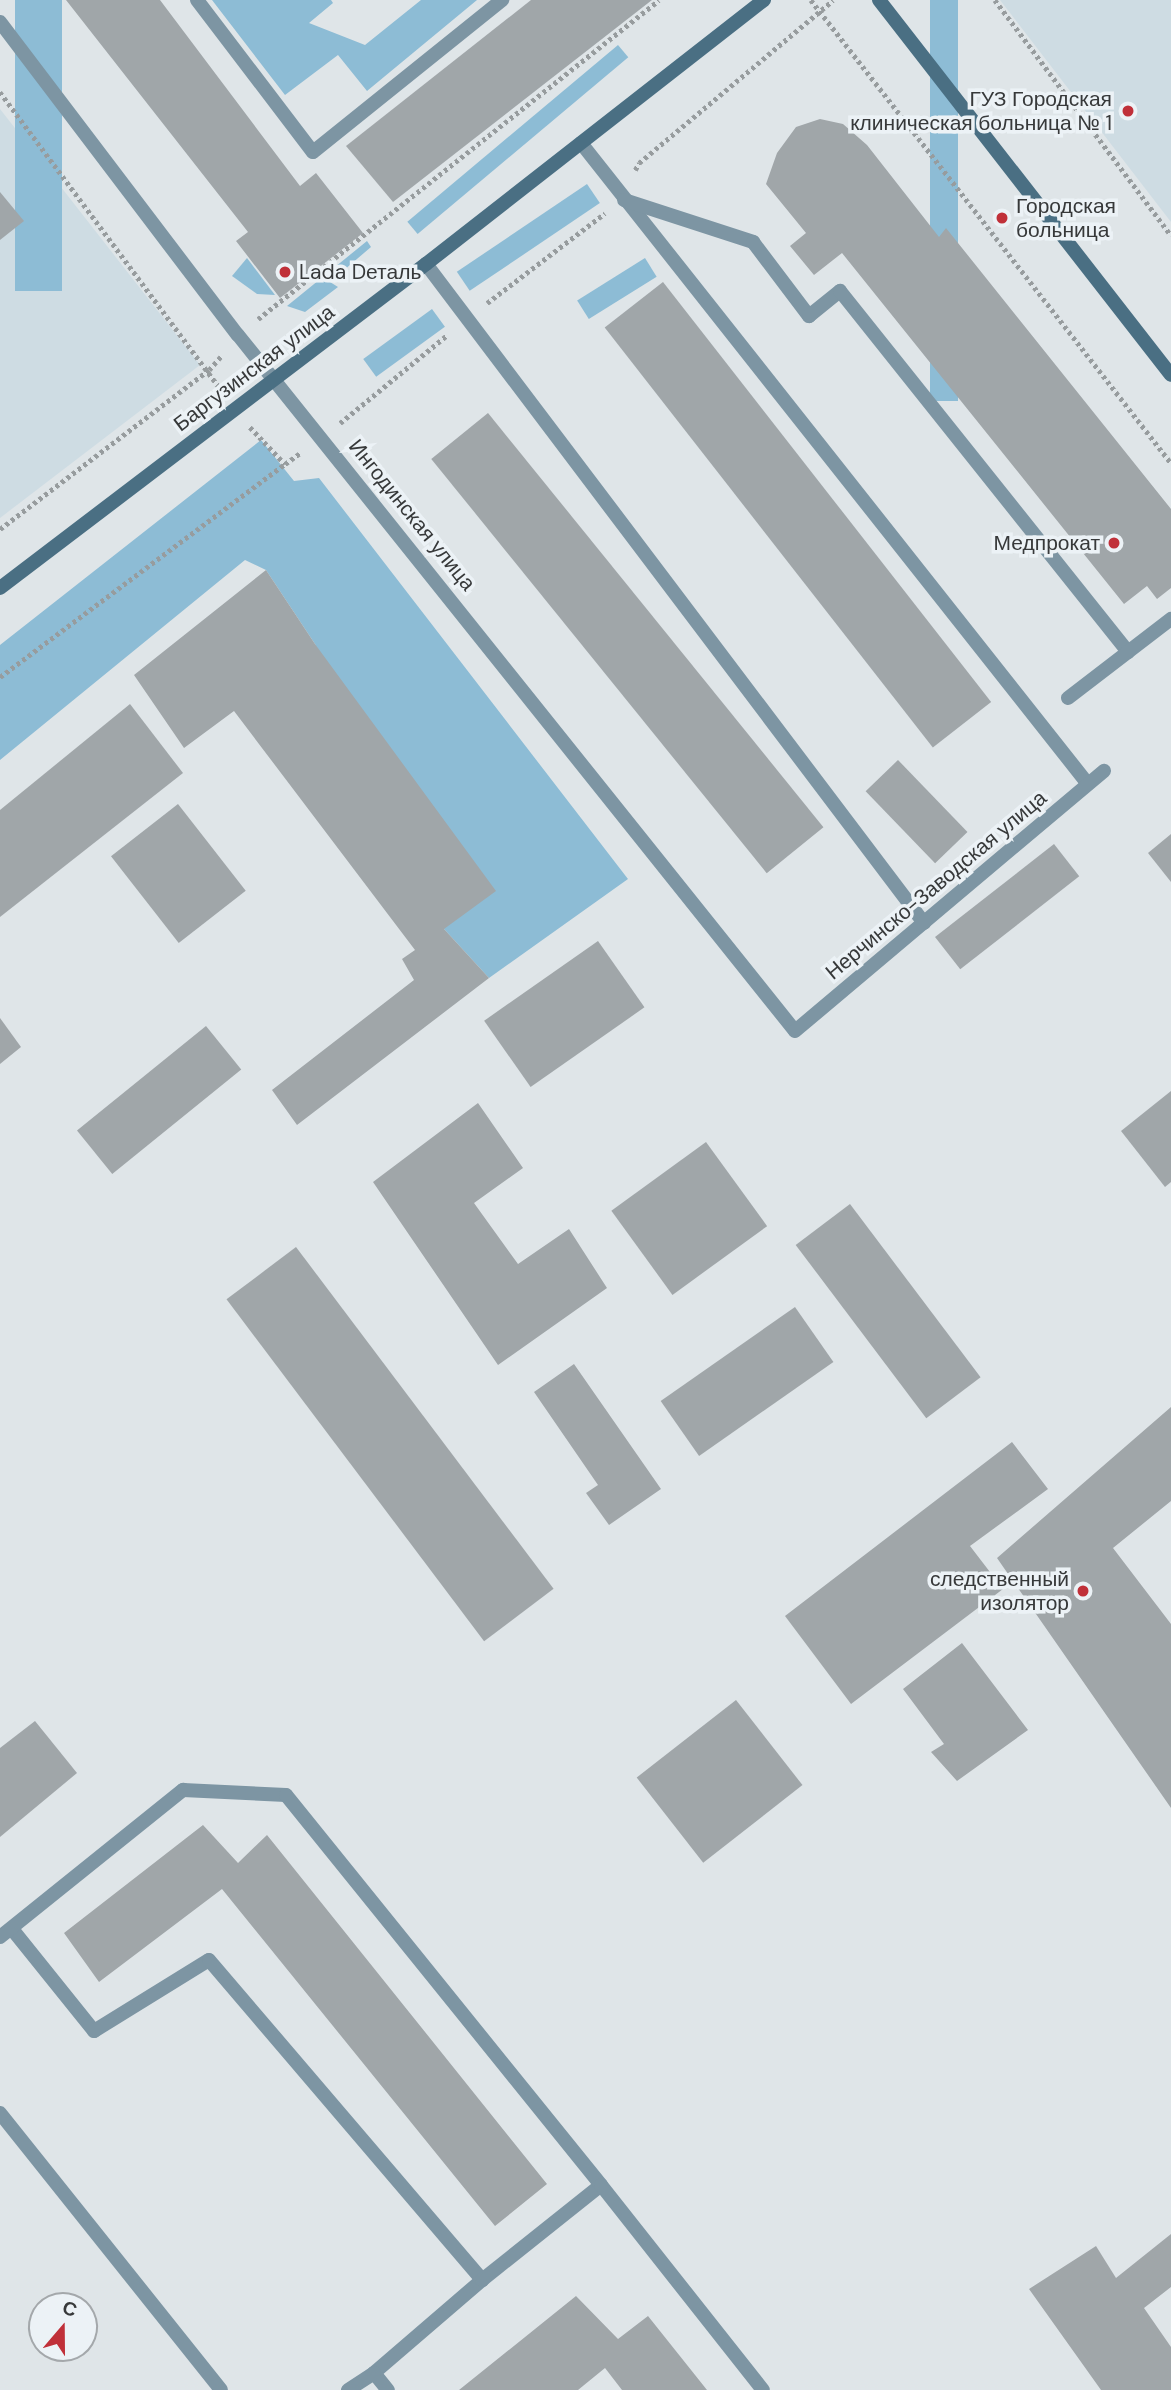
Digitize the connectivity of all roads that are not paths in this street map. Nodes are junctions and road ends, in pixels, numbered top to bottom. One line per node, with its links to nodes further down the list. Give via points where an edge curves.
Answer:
1 (197, 0): 2 (street, via 313,152)
2 (502, 0)
3 (764, 0): 6 (main road, Баргузинская улица)
4 (879, 0): 9 (main road)
5 (0, 22): 10 (street, Ингодинская улица)
6 (581, 143): 7 (street); 8 (main road, Баргузинская улица)
7 (623, 200): 13 (street, via 753,242 809,316 840,291); 16 (street)
8 (426, 264): 10 (main road, Баргузинская улица); 17 (street)
9 (1171, 375)
10 (276, 379): 11 (main road, Баргузинская улица); 18 (street, Ингодинская улица)
11 (0, 589)
12 (1171, 619): 13 (street)
13 (1128, 652): 14 (street)
14 (1068, 698)
15 (1104, 771): 16 (street, Нерчинско-Заводская улица)
16 (1088, 784): 17 (street, Нерчинско-Заводская улица)
17 (924, 923): 18 (street, Нерчинско-Заводская улица)
18 (795, 1031)
19 (6, 1933): 21 (street, via 183,1790 286,1795); 22 (street, via 94,2031 209,1960)
20 (0, 2113): 24 (street)
21 (601, 2185): 22 (street); 27 (street)
22 (482, 2280): 23 (street)
23 (374, 2373): 25 (street); 26 (street)
24 (221, 2390)
25 (348, 2390)
26 (388, 2390)
27 (763, 2390)

